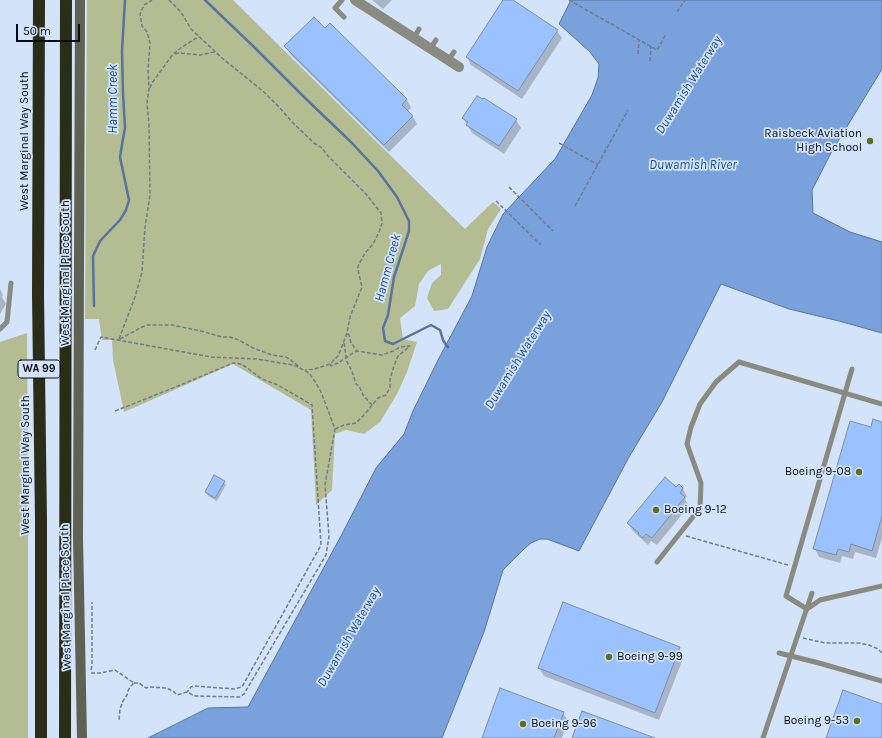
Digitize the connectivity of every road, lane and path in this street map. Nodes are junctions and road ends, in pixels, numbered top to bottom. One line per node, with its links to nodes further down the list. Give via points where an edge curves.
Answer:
1 (39, 0): 63 (highway, West Marginal Way South / WA 99)
2 (66, 0): 64 (highway, WA 99)
3 (80, 0): 65 (street, West Marginal Place South, via 78,538)
4 (152, 0): 23 (path, via 144,5 140,14 142,26 150,42)
5 (169, 0): 13 (path)
6 (342, 0): 11 (lane, via 335,8)
7 (355, 0): 20 (street, via 433,44)
8 (568, 0): 14 (path)
9 (685, 0): 10 (path)
10 (677, 12)
11 (344, 16)
12 (666, 34): 15 (path, via 657,50)
13 (199, 36): 16 (path); 18 (path)
14 (639, 39): 15 (path); 19 (path)
15 (651, 46): 21 (path)
16 (215, 52): 18 (path, via 200,55); 34 (path, via 264,92 292,122 322,148 381,213 382,223 379,232 358,266 362,287 350,317)
17 (454, 52): 20 (lane)
18 (173, 54): 23 (path)
19 (638, 54)
20 (448, 60): 22 (street)
21 (650, 62)
22 (459, 67)
23 (149, 89): 35 (path, via 147,104 150,195 142,272)
24 (628, 110): 26 (path)
25 (559, 143): 26 (path)
26 (598, 165): 29 (path)
27 (509, 187): 30 (path)
28 (496, 201): 31 (path)
29 (574, 206)
30 (553, 231)
31 (541, 245)
32 (11, 283): 33 (lane, via 7,322)
33 (0, 329)
34 (347, 333): 36 (path); 38 (path)
35 (119, 340): 37 (path, via 101,337); 42 (path, via 211,357 281,362); 42 (path, via 147,325 180,327 239,340 252,348 286,358)
36 (344, 343): 39 (path); 40 (path, via 338,356)
37 (95, 350)
38 (357, 352): 39 (path); 45 (path, via 382,355 400,347 410,346 398,356 390,379 390,388)
39 (346, 358): 40 (path, via 331,366); 45 (path, via 356,384)
40 (330, 364): 42 (path)
41 (852, 369): 43 (lane)
42 (304, 370): 47 (path, via 312,377 321,392)
43 (845, 393): 44 (lane); 48 (lane, via 739,362 716,382 700,404 687,444 701,483 700,508); 50 (lane)
44 (882, 404)
45 (372, 405): 47 (path, via 356,422)
46 (115, 411): 61 (path, via 233,362 312,405 321,545 242,687 234,689 194,686)
47 (335, 429): 61 (path, via 325,485 329,536 326,554 244,694 195,696)
48 (679, 534): 49 (lane); 50 (path)
49 (657, 562)
50 (795, 567): 54 (lane, via 786,596)
51 (882, 586): 54 (lane, via 820,600)
52 (812, 593): 54 (lane)
53 (92, 602): 60 (path, via 90,674 115,670)
54 (807, 609): 58 (lane)
55 (804, 638): 57 (path, via 826,643 859,643 869,645)
56 (779, 653): 58 (lane)
57 (882, 653)
58 (791, 656): 59 (lane); 66 (lane)
59 (882, 681)
60 (134, 683): 61 (path, via 146,688 167,688 177,695); 62 (path, via 123,701)
61 (187, 692)
62 (119, 720)
63 (40, 738)
64 (65, 738)
65 (82, 738)
66 (763, 738)

